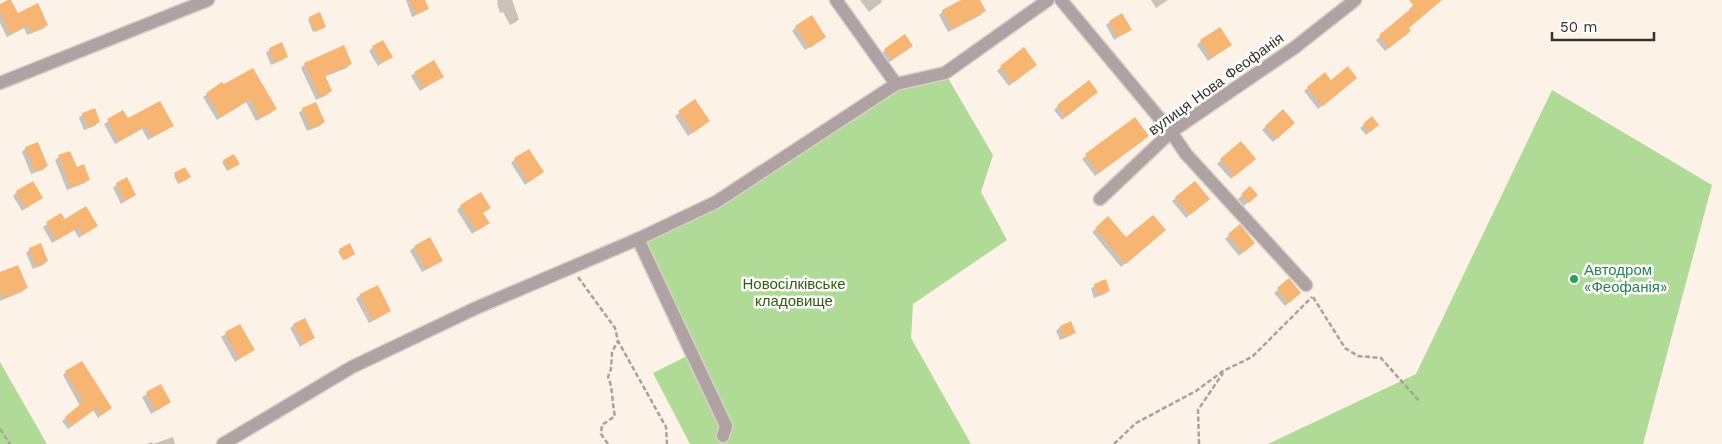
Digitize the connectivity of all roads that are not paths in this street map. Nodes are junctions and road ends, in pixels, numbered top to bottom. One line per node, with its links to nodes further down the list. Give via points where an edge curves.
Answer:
1 (208, 0): 6 (street)
2 (836, 0): 7 (street)
3 (1048, 0): 7 (street, via 945,73)
4 (1062, 0): 8 (street)
5 (1355, 0): 8 (street, вулиця Нова Феофанія, via 1294,48)
6 (0, 83)
7 (896, 84): 10 (street, via 716,202)
8 (1171, 132): 9 (street, вулиця Нова Феофанія); 11 (street, via 1186,154)
9 (1100, 199)
10 (638, 239): 12 (street, via 726,426); 13 (street, via 476,308 352,367)
11 (1306, 285)
12 (723, 436)
13 (223, 444)

